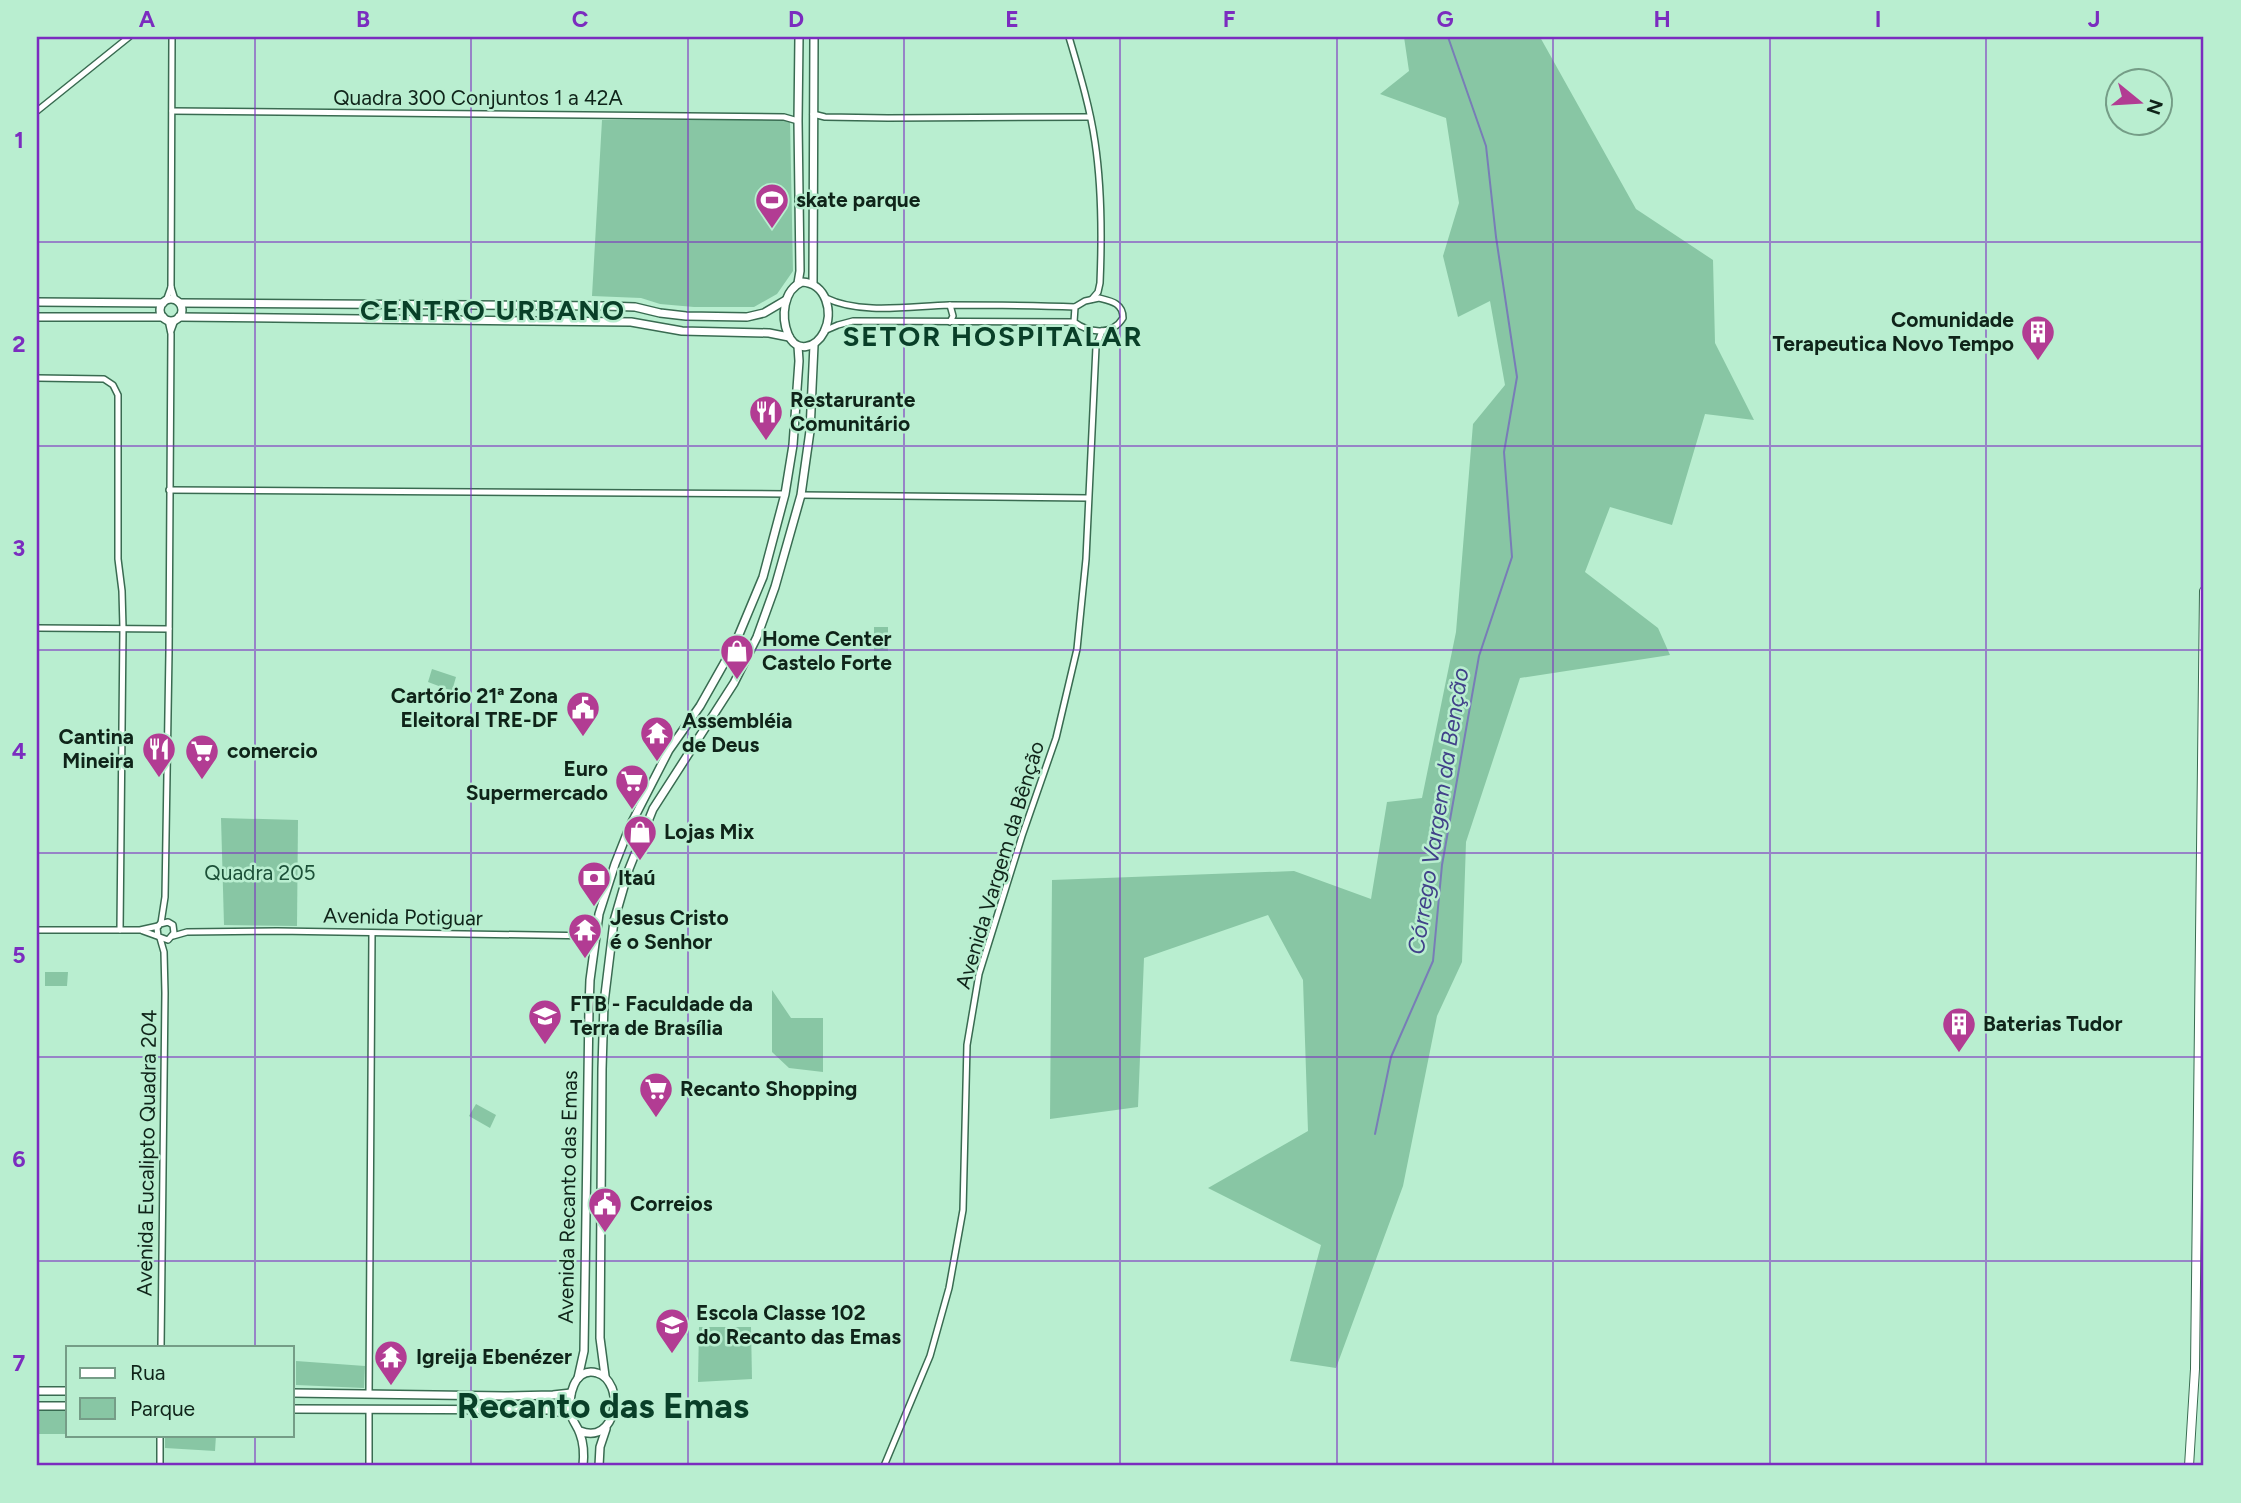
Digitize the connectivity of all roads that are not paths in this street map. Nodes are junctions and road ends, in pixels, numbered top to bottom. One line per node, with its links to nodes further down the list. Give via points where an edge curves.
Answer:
1 (129, 37): 12 (street)
2 (172, 37): 13 (street)
3 (799, 37): 6 (main road)
4 (814, 37): 7 (main road)
5 (1069, 37): 17 (street)
6 (799, 63): 7 (main road, via 805,67); 8 (main road)
7 (814, 64): 9 (main road)
8 (798, 79): 9 (main road, via 808,74); 11 (main road)
9 (813, 80): 10 (main road)
10 (813, 91): 11 (main road); 16 (main road)
11 (798, 95): 14 (main road)
12 (37, 111)
13 (172, 111): 15 (street, Quadra 300 Conjuntos 1 a 42A); 22 (street)
14 (798, 111): 15 (street, Quadra 300 Conjuntos 1 a 42A); 18 (main road)
15 (784, 117): 18 (street, Quadra 300 Conjuntos 1 a 42A)
16 (813, 117): 17 (street); 20 (main road)
17 (1090, 117): 21 (street, via 1101,206)
18 (798, 121): 19 (main road)
19 (798, 283): 20 (main road); 25 (main road)
20 (813, 283): 23 (main road)
21 (1100, 283): 24 (street); 26 (street)
22 (171, 287): 27 (street); 30 (street)
23 (826, 298): 34 (street, via 849,306); 44 (main road)
24 (1092, 299): 26 (street); 35 (street)
25 (786, 300): 32 (main road, via 747,317 686,316 635,307); 47 (main road, via 784,320)
26 (1108, 300): 46 (street, via 1121,308 1123,318 1117,326)
27 (177, 301): 30 (main road); 31 (main road); 38 (main road, via 182,310)
28 (37, 302): 29 (main road)
29 (95, 302): 30 (main road); 37 (main road)
30 (164, 302): 38 (main road, via 160,311)
31 (475, 304): 32 (main road); 39 (main road)
32 (507, 305): 40 (main road)
33 (950, 305): 34 (street); 35 (street); 42 (street)
34 (906, 307): 41 (street, via 901,315)
35 (1074, 307): 43 (street)
36 (37, 317): 37 (main road)
37 (92, 317): 38 (main road)
38 (171, 319): 39 (main road); 56 (street)
39 (474, 319): 40 (main road)
40 (509, 319): 47 (main road, via 631,322 682,331)
41 (904, 321): 42 (street); 44 (street, via 853,321)
42 (950, 322): 43 (street)
43 (1074, 322): 45 (street)
44 (824, 331): 48 (main road)
45 (1093, 331): 46 (street); 50 (street, Avenida Vargem da Bênção)
46 (1102, 331): 50 (street, Avenida Vargem da Bênção)
47 (789, 337): 49 (main road)
48 (814, 345): 49 (main road); 53 (main road, Avenida Recanto das Emas)
49 (797, 346): 52 (main road, Avenida Recanto das Emas)
50 (1097, 346): 59 (street, Avenida Vargem da Bênção)
51 (37, 378): 64 (street, via 104,379 117,390)
52 (795, 425): 53 (main road, via 802,433); 54 (main road, Avenida Recanto das Emas)
53 (810, 431): 55 (main road, Avenida Recanto das Emas)
54 (793, 445): 55 (main road, via 800,441); 57 (main road, Avenida Recanto das Emas)
55 (808, 445): 58 (main road, Avenida Recanto das Emas)
56 (169, 490): 57 (street); 65 (street)
57 (785, 494): 61 (main road, Avenida Recanto das Emas)
58 (801, 495): 59 (street); 62 (main road, Avenida Recanto das Emas)
59 (1088, 498): 116 (street, Avenida Vargem da Bênção, via 1083,605 1067,696 979,974 967,1045 963,1210 950,1288 930,1356)
60 (2204, 591): 94 (highway)
61 (750, 607): 62 (main road, via 754,616); 66 (main road, Avenida Recanto das Emas)
62 (765, 615): 67 (main road, Avenida Recanto das Emas)
63 (37, 628): 64 (street)
64 (123, 628): 65 (street); 78 (street)
65 (169, 629): 72 (street)
66 (738, 635): 67 (main road, via 750,634); 68 (main road, Avenida Recanto das Emas)
67 (753, 644): 69 (main road, Avenida Recanto das Emas)
68 (700, 706): 69 (main road, via 709,707); 70 (main road, Avenida Recanto das Emas)
69 (710, 717): 71 (main road, Avenida Recanto das Emas)
70 (679, 737): 71 (main road, via 681,747); 73 (main road, Avenida Recanto das Emas, via 630,826)
71 (692, 747): 74 (main road, Avenida Recanto das Emas, via 653,809)
72 (165, 897): 75 (street); 76 (street)
73 (599, 914): 74 (main road); 82 (main road, Avenida Recanto das Emas)
74 (614, 921): 87 (main road, Avenida Recanto das Emas)
75 (160, 924): 76 (street, Avenida Potiguar); 79 (street, Avenida Potiguar); 83 (street)
76 (172, 924): 80 (street, Avenida Potiguar); 84 (street)
77 (37, 930): 78 (street, Avenida Potiguar)
78 (120, 930): 79 (street, Avenida Potiguar)
79 (140, 930): 83 (street, Avenida Potiguar)
80 (209, 932): 81 (street, Avenida Potiguar); 84 (street, Avenida Potiguar)
81 (372, 933): 82 (street, Avenida Potiguar); 102 (street)
82 (596, 936): 86 (main road, Avenida Recanto das Emas)
83 (159, 937): 84 (street, Avenida Potiguar); 85 (street)
84 (172, 937): 85 (street)
85 (164, 958): 92 (street, Avenida Eucalipto Quadra 204)
86 (589, 1008): 87 (main road, via 596,1015); 88 (main road, Avenida Recanto das Emas)
87 (604, 1013): 89 (main road, Avenida Recanto das Emas)
88 (587, 1132): 89 (main road, via 597,1139); 90 (main road, Avenida Recanto das Emas)
89 (601, 1132): 91 (main road, Avenida Recanto das Emas)
90 (586, 1149): 91 (main road); 96 (main road, Avenida Recanto das Emas, via 584,1351)
91 (601, 1149): 95 (main road, Avenida Recanto das Emas, via 600,1349)
92 (161, 1346)
93 (2204, 1359): 94 (highway)
94 (2194, 1369): 117 (highway)
95 (605, 1376): 96 (main road, via 590,1372); 109 (main road, via 615,1404)
96 (578, 1378): 100 (main road)
97 (37, 1391): 98 (main road)
98 (66, 1391)
99 (296, 1393): 101 (main road); 106 (main road, via 305,1401)
100 (571, 1393): 102 (main road); 108 (main road)
101 (321, 1394): 102 (main road); 105 (main road, via 315,1403)
102 (369, 1394)
103 (37, 1406): 104 (main road)
104 (66, 1406)
105 (321, 1408): 106 (main road); 107 (main road)
106 (295, 1409)
107 (369, 1409): 108 (main road, via 557,1410); 113 (street)
108 (571, 1415): 110 (main road)
109 (607, 1427): 110 (main road, via 593,1434); 115 (main road)
110 (580, 1431): 114 (main road)
111 (160, 1436): 112 (street)
112 (160, 1466)
113 (369, 1466)
114 (583, 1466)
115 (599, 1466)
116 (884, 1466)
117 (2189, 1466)

